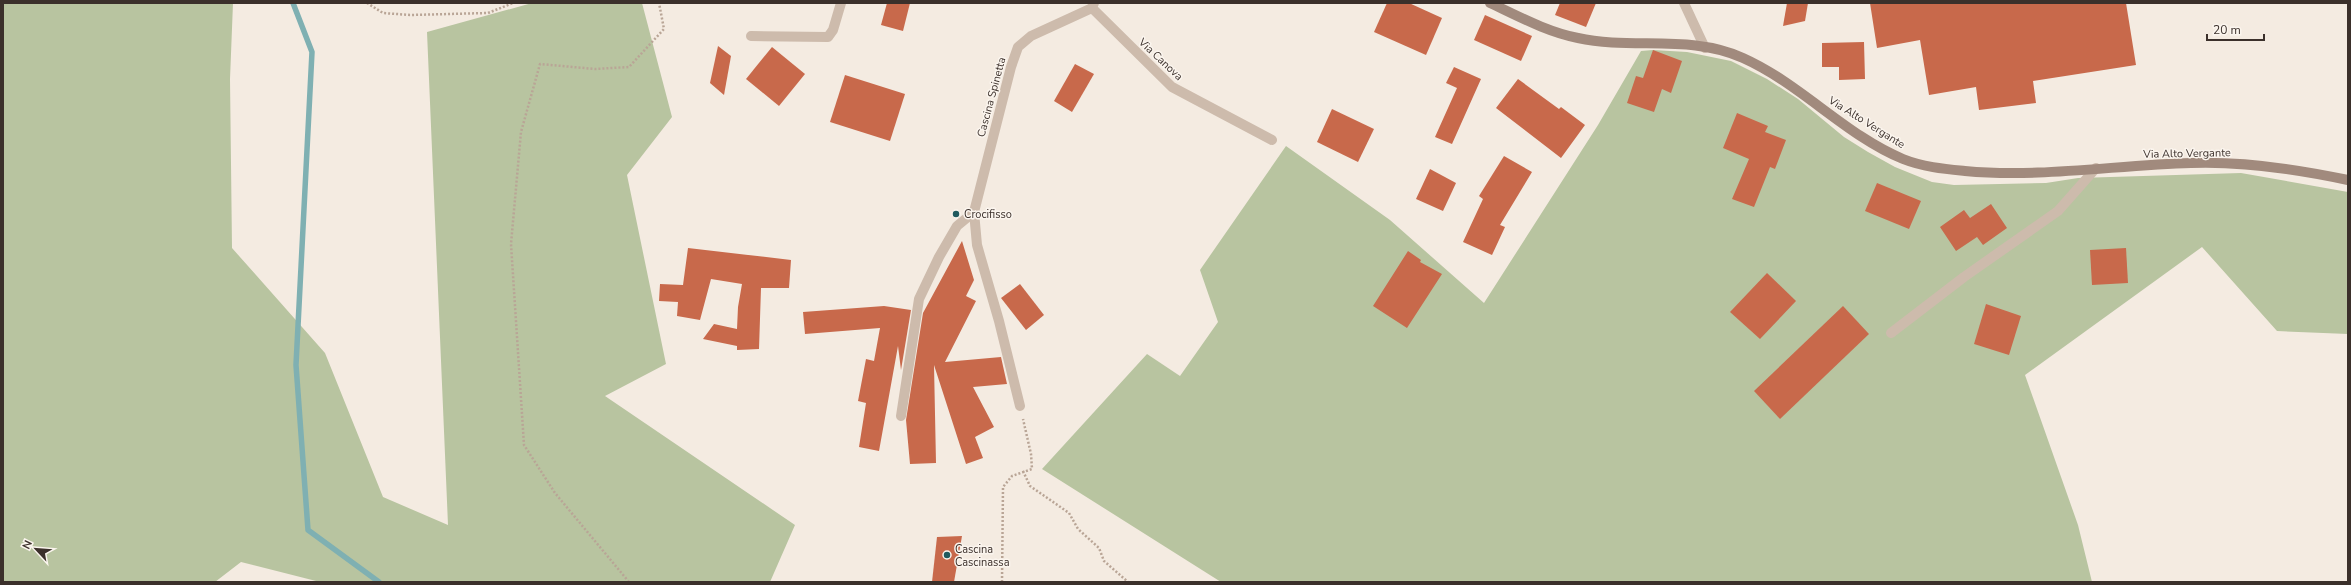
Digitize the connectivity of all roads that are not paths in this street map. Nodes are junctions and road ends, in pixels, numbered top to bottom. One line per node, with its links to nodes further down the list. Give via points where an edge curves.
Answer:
1 (841, 3): 5 (street, via 833,30 828,37)
2 (1490, 3): 6 (main road, Via Alto Vergante, via 1554,31 1578,38)
3 (1684, 3): 6 (street)
4 (1093, 5): 7 (street, Via Canova, via 1172,87); 10 (street, Cascina Spinetta, via 1032,36 1018,47)
5 (751, 36)
6 (1705, 48): 8 (main road, Via Alto Vergante, via 1741,57 1766,69 1874,143 1904,159 1931,167 1967,171 2018,173)
7 (1272, 140)
8 (2096, 168): 9 (main road, Via Alto Vergante, via 2193,163 2259,164); 11 (street, via 2058,211 1964,277)
9 (2348, 180)
10 (974, 212): 12 (street, Cascina Spinetta, via 977,245); 13 (street, via 957,226 919,299)
11 (1891, 333)
12 (1020, 406)
13 (901, 416)

